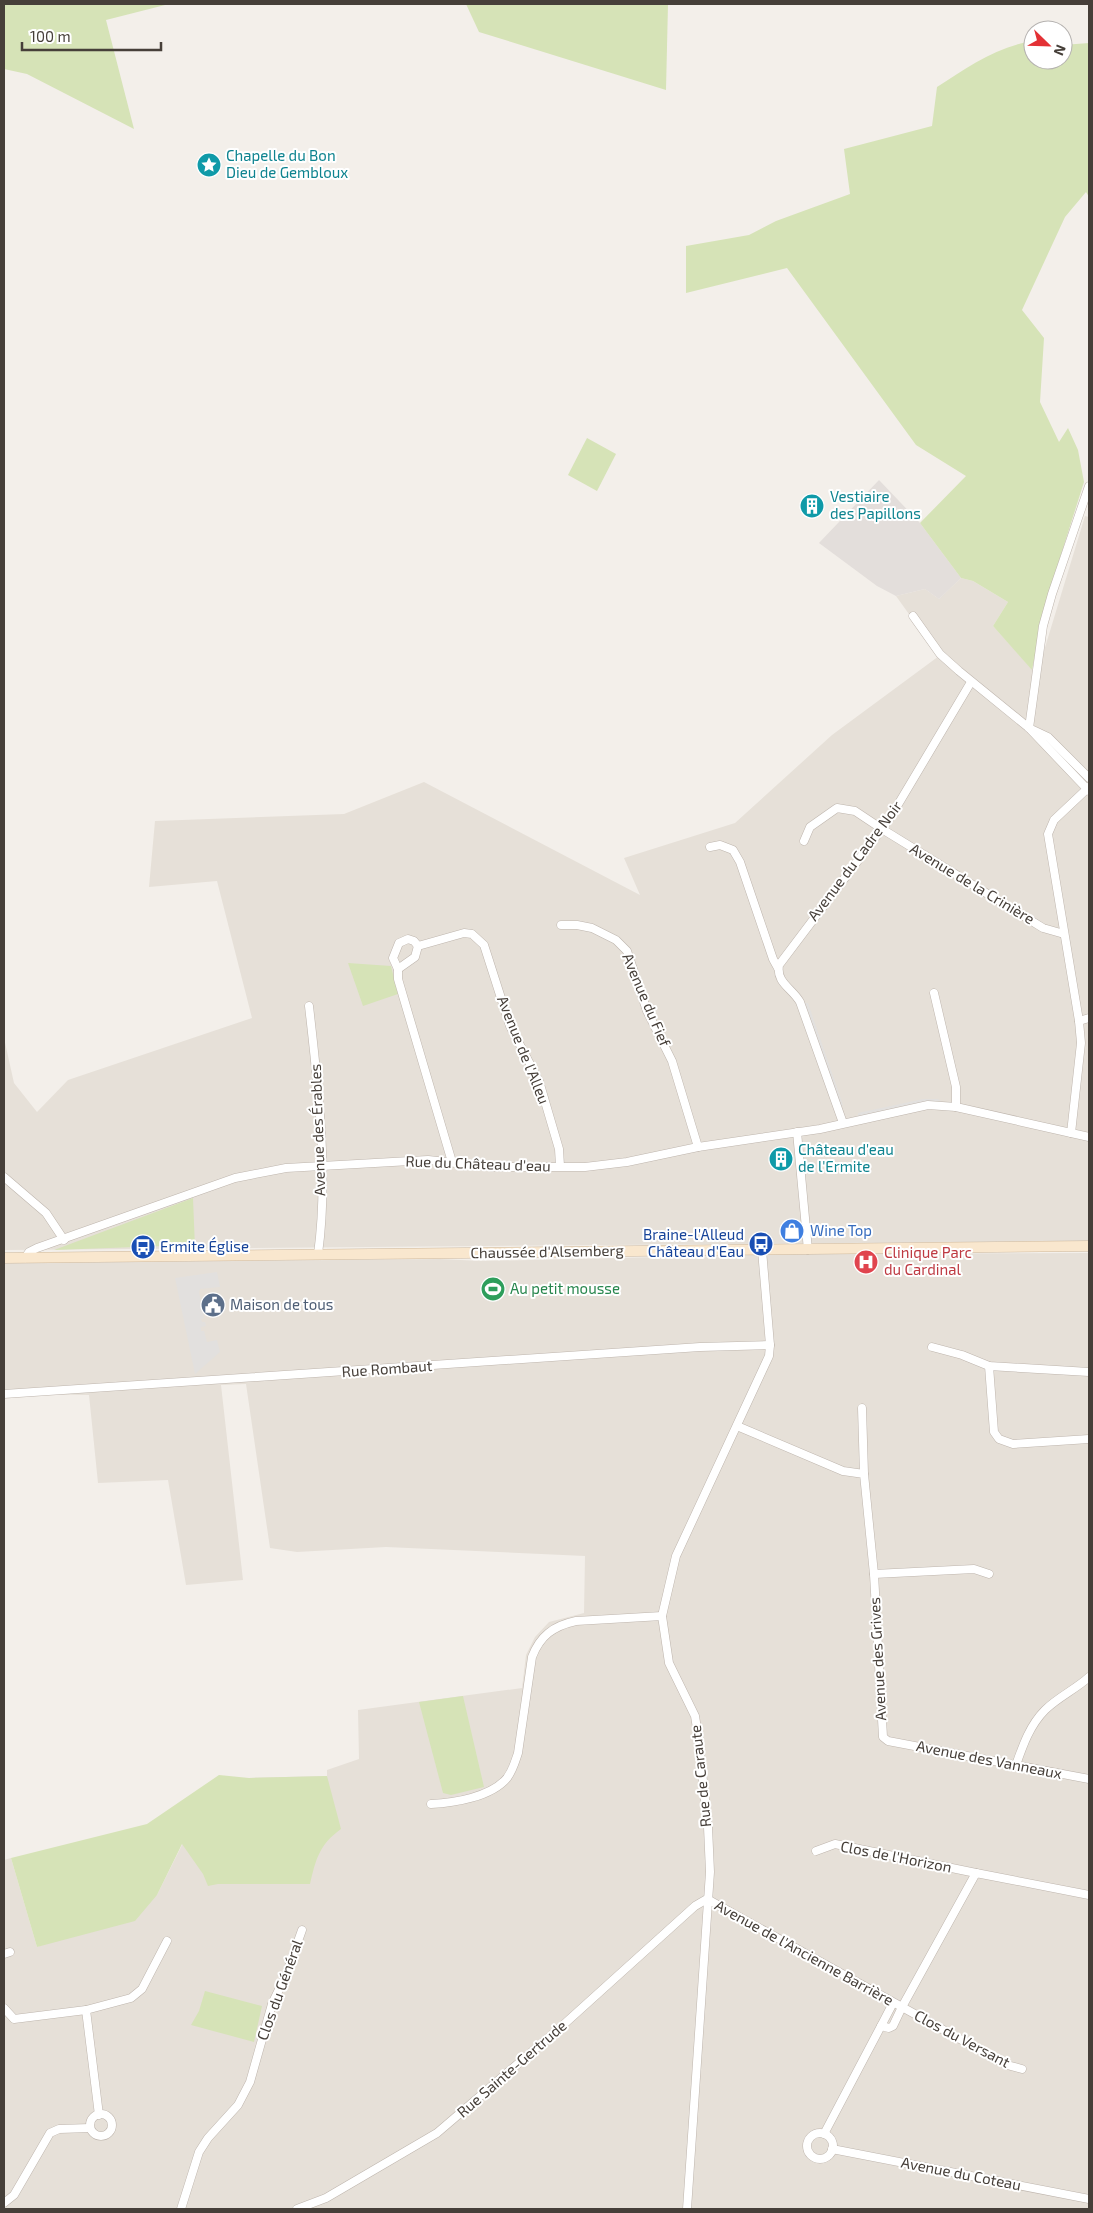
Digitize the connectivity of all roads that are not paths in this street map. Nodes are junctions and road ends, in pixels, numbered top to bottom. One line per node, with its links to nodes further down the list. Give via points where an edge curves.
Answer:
1 (1089, 486): 4 (street, via 1043,626)
2 (912, 616): 3 (street, via 940,654)
3 (971, 682): 4 (street); 7 (street, Avenue du Cadre Noir)
4 (1029, 728): 5 (street)
5 (1086, 776): 6 (street)
6 (1089, 789): 11 (street, via 1054,820 1048,834)
7 (882, 829): 8 (street, Avenue de la Crinière, via 855,811 837,808 810,827); 11 (street, Avenue de la Crinière, via 1043,928); 13 (street, Avenue du Cadre Noir)
8 (804, 841)
9 (710, 846): 13 (street, via 720,845 733,850 773,960)
10 (562, 924): 24 (street, Avenue du Fief, via 592,928 616,940 627,951 647,1012 672,1061)
11 (1064, 934): 18 (street)
12 (418, 946): 14 (street, via 415,957); 14 (street, Avenue de l'Alleu, via 408,939 399,943 393,958); 27 (street, Avenue de l'Alleu, via 464,933 472,934 484,945 510,1026 539,1081 559,1149)
13 (780, 964): 20 (street, via 781,982 800,1002)
14 (398, 969): 25 (street, Avenue de l'Alleu, via 398,979)
15 (934, 993): 19 (street, via 956,1087)
16 (309, 1006): 26 (street, Avenue des Érables)
17 (1089, 1018): 18 (street)
18 (1079, 1020): 22 (street, via 1081,1043)
19 (956, 1107): 20 (street, Rue du Château d'eau, via 928,1105); 22 (street, Rue du Château d'eau)
20 (843, 1123): 21 (street, Rue du Château d'eau)
21 (797, 1132): 24 (street, Rue du Château d'eau); 32 (street)
22 (1072, 1133): 23 (street, Rue du Château d'eau)
23 (1089, 1138)
24 (698, 1147): 27 (street, Rue du Château d'eau, via 628,1162)
25 (452, 1162): 26 (street, Rue du Château d'eau); 27 (street, Rue du Château d'eau, via 492,1167)
26 (322, 1165): 29 (street, Rue du Château d'eau, via 235,1178); 33 (street, Avenue des Érables)
27 (560, 1166)
28 (4, 1178): 29 (street, via 46,1213)
29 (64, 1240): 35 (street, Rue du Château d'eau, via 37,1248)
30 (1089, 1246): 32 (main road, Chaussée d'Alsemberg)
31 (762, 1250): 32 (main road, Chaussée d'Alsemberg); 33 (main road, Chaussée d'Alsemberg); 36 (street, Rue de Caraute)
32 (808, 1250)
33 (318, 1254): 35 (main road, Chaussée d'Alsemberg)
34 (4, 1258): 35 (main road, Chaussée d'Alsemberg)
35 (25, 1258)
36 (770, 1345): 40 (street, Rue Rombaut); 42 (street, Rue de Caraute, via 769,1356)
37 (932, 1347): 38 (street, via 962,1354)
38 (989, 1366): 39 (street); 43 (street, via 994,1432 999,1439 1013,1444)
39 (1089, 1372)
40 (4, 1394)
41 (862, 1408): 44 (street, Avenue des Grives)
42 (737, 1426): 44 (street, via 843,1471); 47 (street, Rue de Caraute, via 676,1556)
43 (1089, 1439)
44 (864, 1474): 45 (street, Avenue des Grives)
45 (874, 1574): 46 (street, via 974,1569); 49 (street, Avenue des Grives, via 882,1732)
46 (989, 1574)
47 (662, 1616): 52 (street, via 576,1621 546,1633 532,1657 518,1753 506,1779 478,1795); 56 (street, Rue de Caraute, via 669,1663 694,1716 698,1734 708,1827 710,1872)
48 (1089, 1677): 50 (street, via 1046,1709 1034,1723)
49 (888, 1741): 50 (street, Avenue des Vanneaux)
50 (1016, 1765): 51 (street, Avenue des Vanneaux)
51 (1089, 1779)
52 (431, 1804)
53 (816, 1851): 54 (street, Clos de l'Horizon, via 835,1844)
54 (976, 1873): 55 (street); 60 (street, Avenue de l'Ancienne Barrière)
55 (1089, 1895)
56 (707, 1899): 59 (street, Avenue de l'Ancienne Barrière); 72 (street, Rue Sainte-Gertrude, via 695,1906 438,2133 326,2198); 73 (street, Rue de Caraute)
57 (302, 1930): 71 (street, Clos du Général, via 272,2004 250,2082 238,2105 199,2152)
58 (167, 1941): 62 (street, via 142,1990 131,1998)
59 (894, 2003): 60 (street, Avenue de l'Ancienne Barrière); 63 (street, Avenue du Coteau)
60 (902, 2007): 63 (street, Avenue du Coteau, via 893,2026); 64 (street, Clos du Versant, via 1007,2065)
61 (4, 2008): 62 (street, via 14,2019)
62 (86, 2010): 65 (street)
63 (881, 2026): 67 (street, Avenue du Coteau)
64 (1022, 2070)
65 (99, 2114): 66 (street, via 91,2120); 66 (street, via 110,2119 111,2130 102,2136 94,2135)
66 (90, 2128): 70 (street, via 59,2129 50,2133 14,2195)
67 (824, 2134): 68 (street, via 832,2142); 68 (street, Avenue du Coteau, via 812,2135 808,2140 809,2152 818,2158 829,2154)
68 (832, 2149): 69 (street, Avenue du Coteau)
69 (1089, 2199)
70 (4, 2203)
71 (181, 2209)
72 (297, 2209)
73 (687, 2209)

